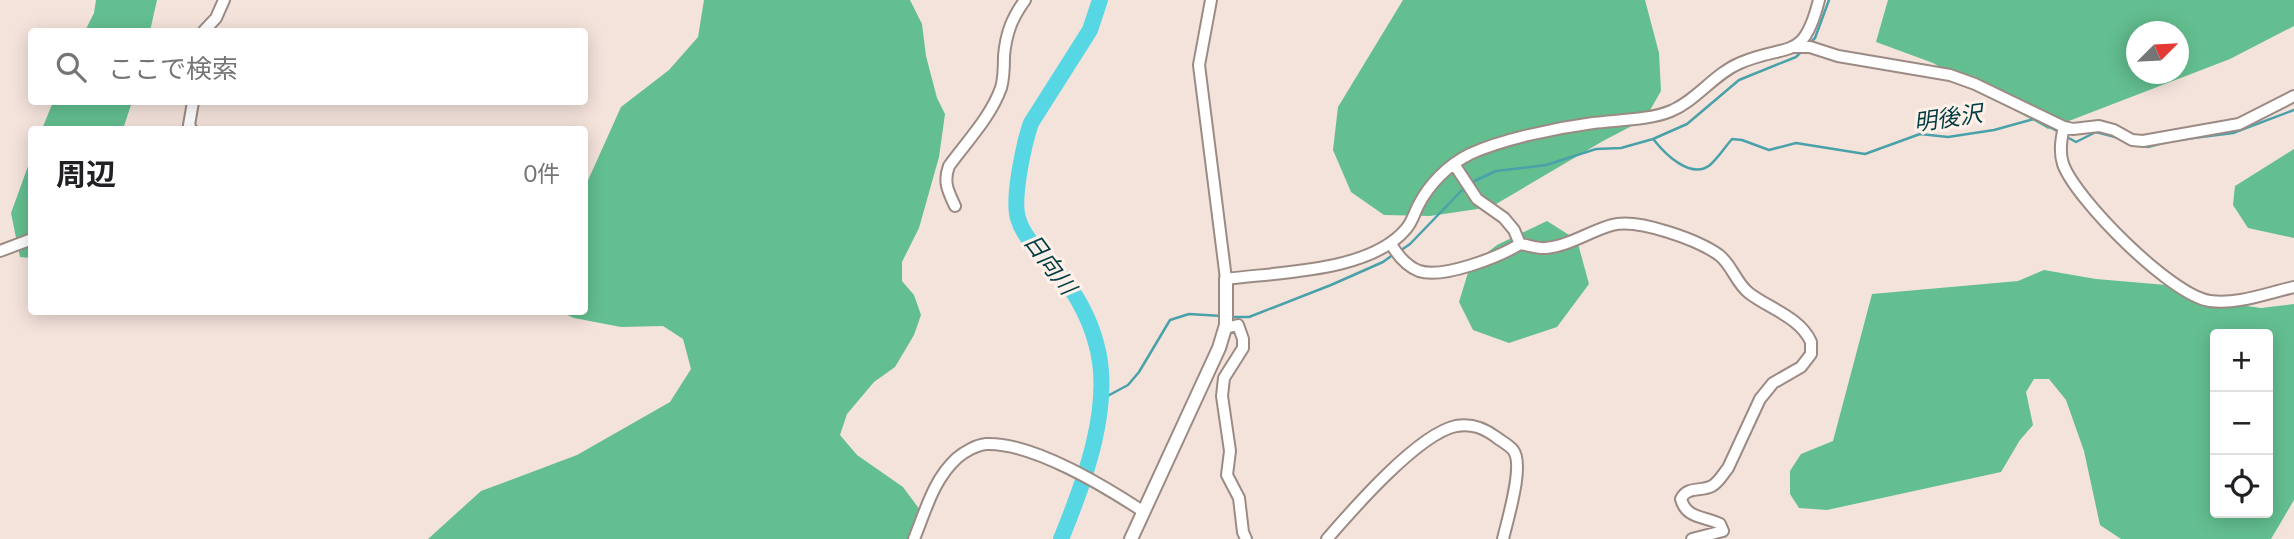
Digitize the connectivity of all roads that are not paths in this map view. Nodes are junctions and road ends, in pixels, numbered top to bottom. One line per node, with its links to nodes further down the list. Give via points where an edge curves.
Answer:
1 (224, 0): 5 (street)
2 (1025, 0): 12 (street, via 1007,34 1004,74 996,101 948,166 947,188)
3 (1211, 0): 17 (street, via 1199,65)
4 (1819, 0): 6 (street, via 1808,34)
5 (207, 28)
6 (1791, 48): 10 (street, via 1810,47 1950,75); 11 (street, via 1727,69 1671,111 1539,133 1471,154)
7 (2294, 96): 10 (street, via 2239,124 2143,141 2099,126)
8 (192, 105): 9 (street)
9 (190, 126)
10 (2064, 127): 18 (street, via 2060,144 2072,181 2133,249 2185,292 2219,302)
11 (1454, 164): 14 (street, via 1431,185 1408,227); 15 (street, via 1477,199 1504,218)
12 (956, 205)
13 (28, 240): 16 (street)
14 (1391, 244): 15 (street, via 1405,263 1421,272 1437,272 1505,253); 17 (street, via 1339,263)
15 (1520, 244): 26 (street, via 1545,248 1612,225 1646,225 1720,256 1748,293 1809,337 1811,354 1801,367 1767,389 1719,480 1684,493 1685,510 1720,524 1723,531)
16 (0, 251)
17 (1226, 279): 19 (street)
18 (2294, 287)
19 (1226, 322): 20 (street, via 1219,348); 23 (street, via 1238,325 1243,339 1243,348 1224,378 1222,396 1230,451 1227,475 1240,498)
20 (1144, 512): 21 (street, via 1071,469 988,444 957,458 942,475); 22 (street)
21 (914, 539)
22 (1131, 539)
23 (1246, 539)
24 (1327, 539): 25 (street, via 1404,459 1454,426 1476,426 1513,449 1518,459)
25 (1503, 539)
26 (1692, 539)

